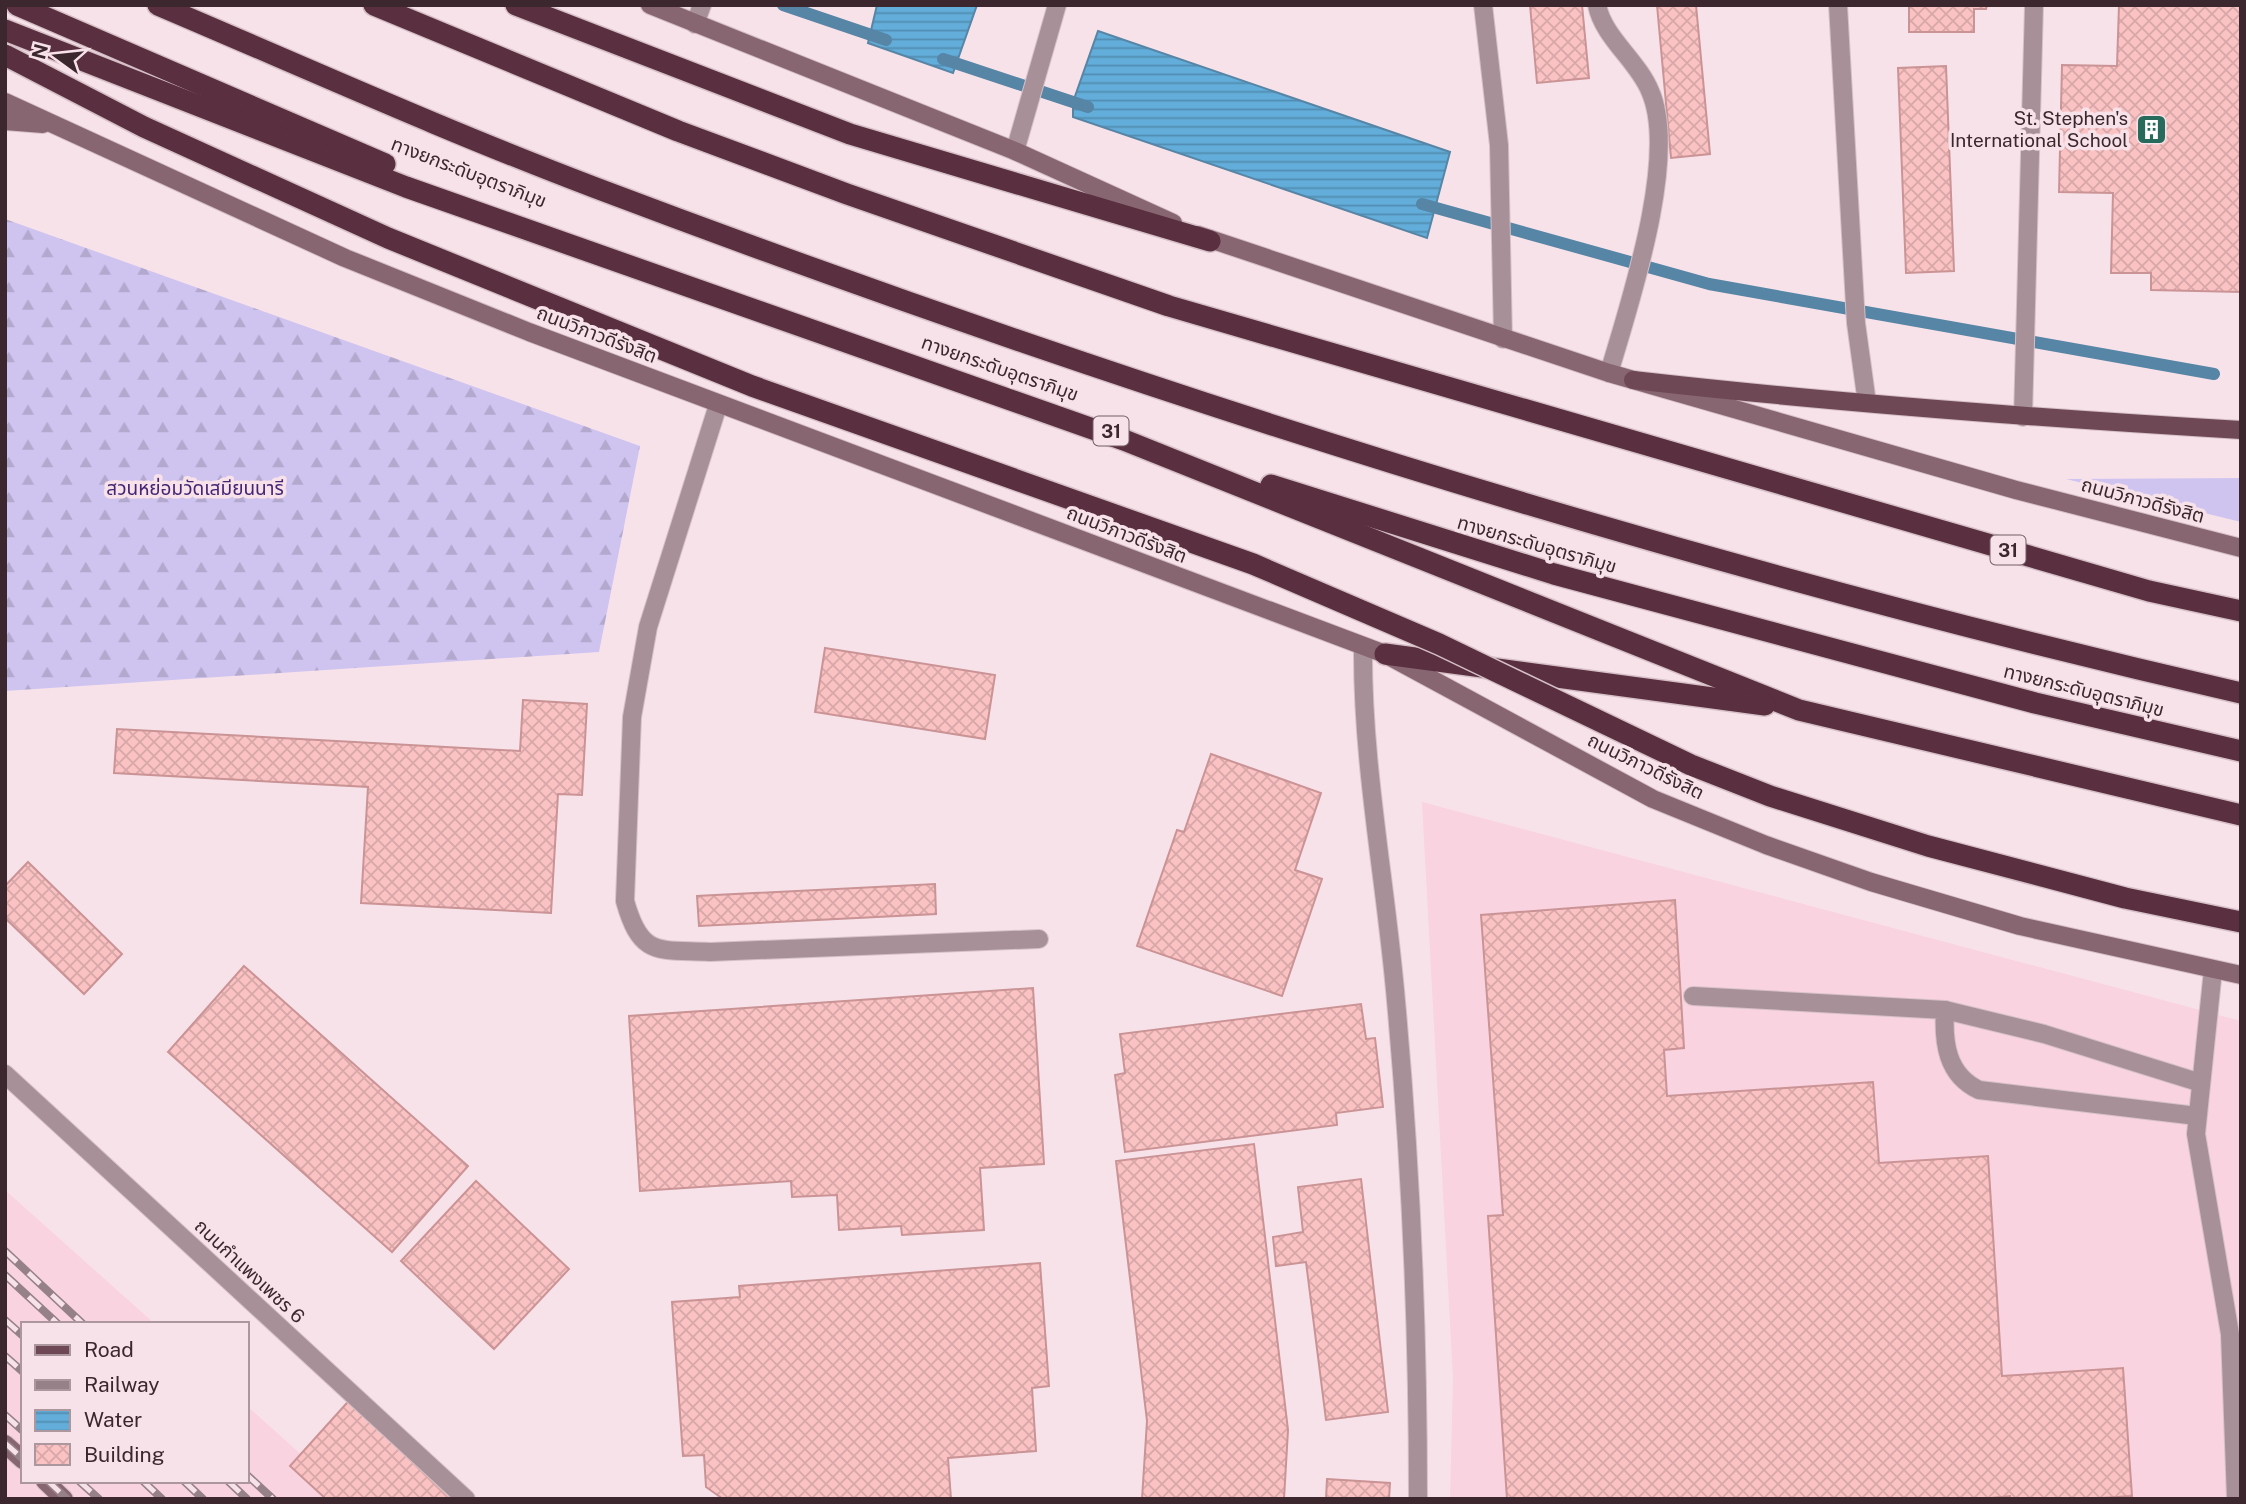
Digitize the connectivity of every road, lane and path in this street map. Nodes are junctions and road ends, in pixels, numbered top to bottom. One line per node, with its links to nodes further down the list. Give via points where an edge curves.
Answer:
1 (17, 5): 33 (highway, ทางยกระดับอุตราภิมุข / 31, via 433,184 779,315 1350,512 1634,595 2035,703)
2 (158, 5): 31 (highway, ทางยกระดับอุตราภิมุข, via 593,187 1137,381 1356,452 1847,597)
3 (374, 5): 28 (highway, 31, via 678,131 1169,306 2148,591)
4 (516, 5): 19 (highway, via 850,134)
5 (650, 5): 12 (main road, ถนนวิภาวดีรังสิต)
6 (702, 5): 12 (street)
7 (1056, 5): 18 (street)
8 (1483, 5): 20 (street, via 1499,145)
9 (1597, 5): 21 (street, via 1611,35 1650,91 1658,124 1654,203)
10 (1838, 5): 23 (street, via 1856,323)
11 (2034, 5): 25 (street)
12 (695, 24): 18 (main road, ถนนวิภาวดีรังสิต)
13 (5, 30): 32 (highway, 31, via 406,187 1124,440)
14 (5, 55): 35 (highway, bridge, via 144,127 400,243 752,386 1253,564 1415,633 1691,765 1770,796 1928,846 2125,898)
15 (5, 102): 17 (main road, ถนนวิภาวดีรังสิต / 31)
16 (5, 121): 17 (main road)
17 (54, 125): 24 (main road, ถนนวิภาวดีรังสิต / 31, via 345,258)
18 (1015, 150): 19 (main road, ถนนวิภาวดีรังสิต)
19 (1210, 241): 20 (main road, ถนนวิภาวดีรังสิต)
20 (1503, 340): 21 (main road, ถนนวิภาวดีรังสิต)
21 (1609, 373): 22 (main road, ถนนวิภาวดีรังสิต)
22 (1633, 380): 23 (main road); 27 (main road, ถนนวิภาวดีรังสิต, via 2015,490)
23 (1867, 403): 25 (main road)
24 (718, 405): 29 (main road, ถนนวิภาวดีรังสิต / 31); 36 (street, via 648,627 632,717 625,901 633,928 646,944 659,950 710,952)
25 (2023, 417): 26 (main road)
26 (2241, 430)
27 (2241, 548)
28 (2241, 611)
29 (1363, 647): 30 (main road, ถนนวิภาวดีรังสิต / 31); 49 (street, via 1368,757 1396,999 1410,1185)
30 (1385, 654): 32 (highway, 31); 37 (main road, ถนนวิภาวดีรังสิต, via 1653,799 1766,845 2020,926)
31 (2241, 694)
32 (1799, 710): 34 (highway, 31)
33 (2241, 751)
34 (2241, 815)
35 (2241, 922)
36 (1039, 939)
37 (2213, 970): 38 (main road, ถนนวิภาวดีรังสิต); 42 (street)
38 (2241, 975)
39 (1693, 996): 40 (street)
40 (1945, 1010): 42 (street, via 2044,1034); 43 (street, via 1944,1039 1953,1068 1963,1083 1979,1090)
41 (5, 1074): 48 (street, ถนนกำแพงเพชร 6)
42 (2201, 1083): 43 (street)
43 (2197, 1116): 50 (street, via 2196,1134 2230,1334)
44 (5, 1444): 45 (main road)
45 (21, 1458)
46 (48, 1483): 47 (main road)
47 (64, 1499)
48 (466, 1499)
49 (1418, 1499)
50 (2236, 1499)

